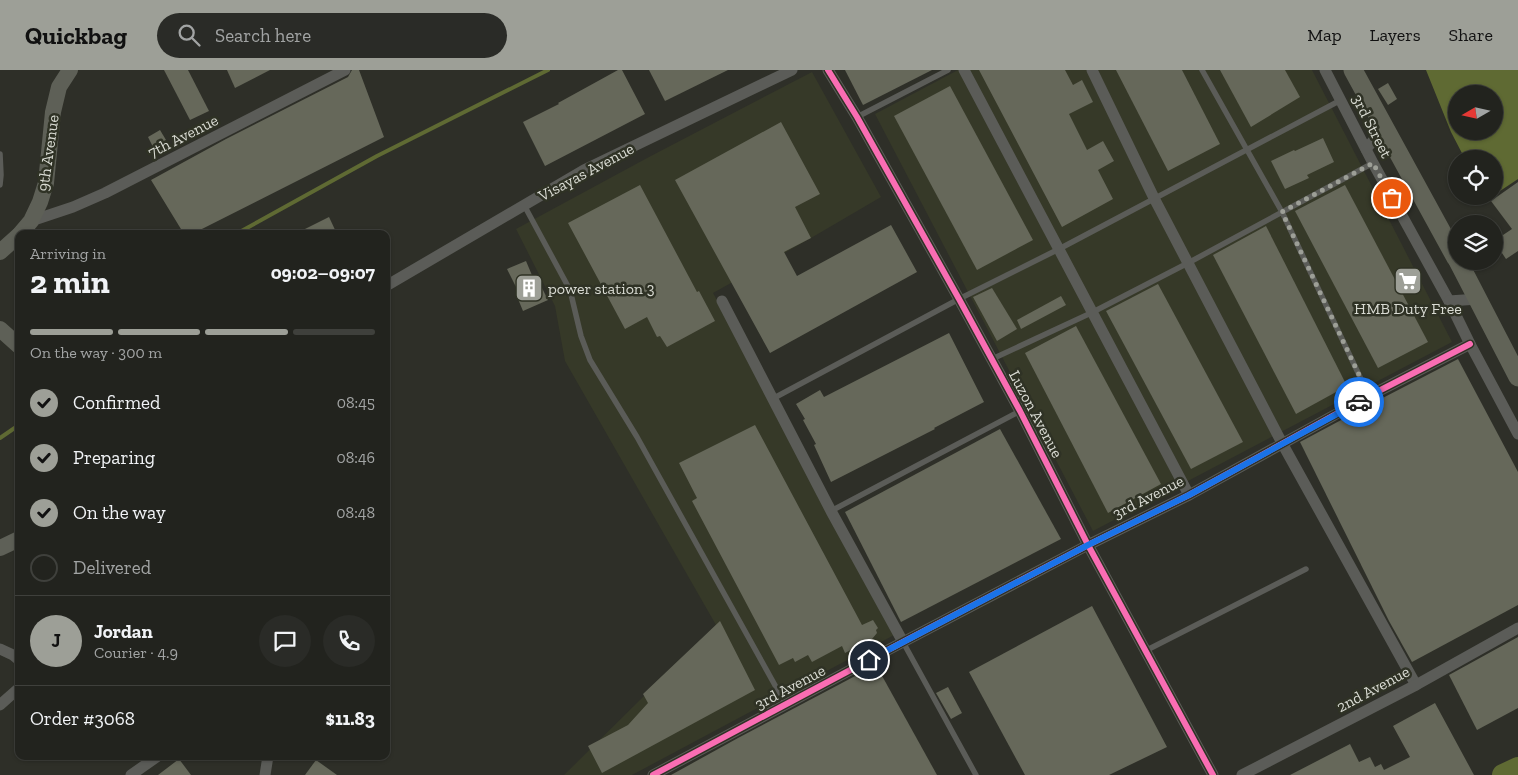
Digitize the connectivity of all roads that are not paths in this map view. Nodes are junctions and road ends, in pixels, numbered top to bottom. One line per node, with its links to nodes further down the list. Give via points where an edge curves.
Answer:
1 (70, 70): 22 (street, 9th Avenue, via 59,87 53,112 46,183)
2 (344, 70): 22 (street, 7th Avenue, via 105,193)
3 (792, 70): 20 (street, Visayas Avenue, via 584,170)
4 (828, 70): 12 (street, Luzon Avenue)
5 (948, 70): 12 (lane)
6 (964, 70): 26 (street)
7 (1092, 70): 19 (street)
8 (1202, 70): 14 (lane)
9 (1325, 70): 11 (street, 3rd Street)
10 (1353, 70): 13 (main road)
11 (1341, 100): 14 (lane); 15 (street, 3rd Street)
12 (857, 117): 31 (street, Luzon Avenue)
13 (1384, 128): 15 (street); 25 (main road)
14 (1248, 150): 19 (lane); 21 (lane)
15 (1366, 150): 17 (street, 3rd Street)
16 (0, 154): 18 (lane)
17 (1373, 163): 21 (lane); 34 (street, 3rd Street)
18 (0, 185)
19 (1154, 198): 26 (lane); 28 (street)
20 (524, 205): 30 (street, Visayas Avenue); 60 (lane, via 570,290 590,360 637,437)
21 (1282, 212): 28 (lane); 41 (lane)
22 (32, 221): 23 (street, 9th Avenue)
23 (23, 230)
24 (15, 238): 27 (street, 9th Avenue)
25 (1448, 244)
26 (1059, 249): 31 (lane); 35 (street)
27 (0, 252)
28 (1188, 263): 35 (lane); 45 (street)
29 (1462, 270): 32 (main road)
30 (390, 284)
31 (959, 299): 39 (street, Luzon Avenue); 42 (lane)
32 (1478, 299): 34 (street); 40 (main road)
33 (722, 301): 42 (street)
34 (1449, 301): 38 (street, 3rd Street)
35 (1092, 313): 39 (lane); 46 (street)
36 (0, 330): 37 (street)
37 (15, 343)
38 (1470, 344): 41 (street, 3rd Avenue); 44 (street, 3rd Street)
39 (992, 359): 43 (street, Luzon Avenue)
40 (1518, 377)
41 (1369, 396): 45 (street, 3rd Avenue)
42 (774, 398): 47 (street)
43 (1020, 411): 47 (lane); 49 (street, Luzon Avenue)
44 (1518, 434)
45 (1282, 444): 46 (street, 3rd Avenue); 57 (street)
46 (1189, 495): 49 (street, 3rd Avenue)
47 (831, 511): 53 (street)
48 (15, 541): 50 (street)
49 (1088, 545): 53 (street, 3rd Avenue); 55 (street, Luzon Avenue)
50 (0, 548)
51 (1306, 569): 55 (lane)
52 (1518, 628): 57 (street, 2nd Avenue)
53 (903, 642): 60 (street, 3rd Avenue); 66 (lane)
54 (0, 649): 56 (street)
55 (1145, 651): 67 (street, Luzon Avenue)
56 (15, 657)
57 (1416, 685): 68 (street, 2nd Avenue)
58 (15, 692): 59 (street)
59 (0, 705)
60 (786, 705): 65 (street, 3rd Avenue)
61 (152, 760): 63 (street)
62 (267, 760): 64 (street)
63 (131, 775)
64 (264, 775)
65 (653, 775)
66 (976, 775)
67 (1213, 775)
68 (1242, 775)

